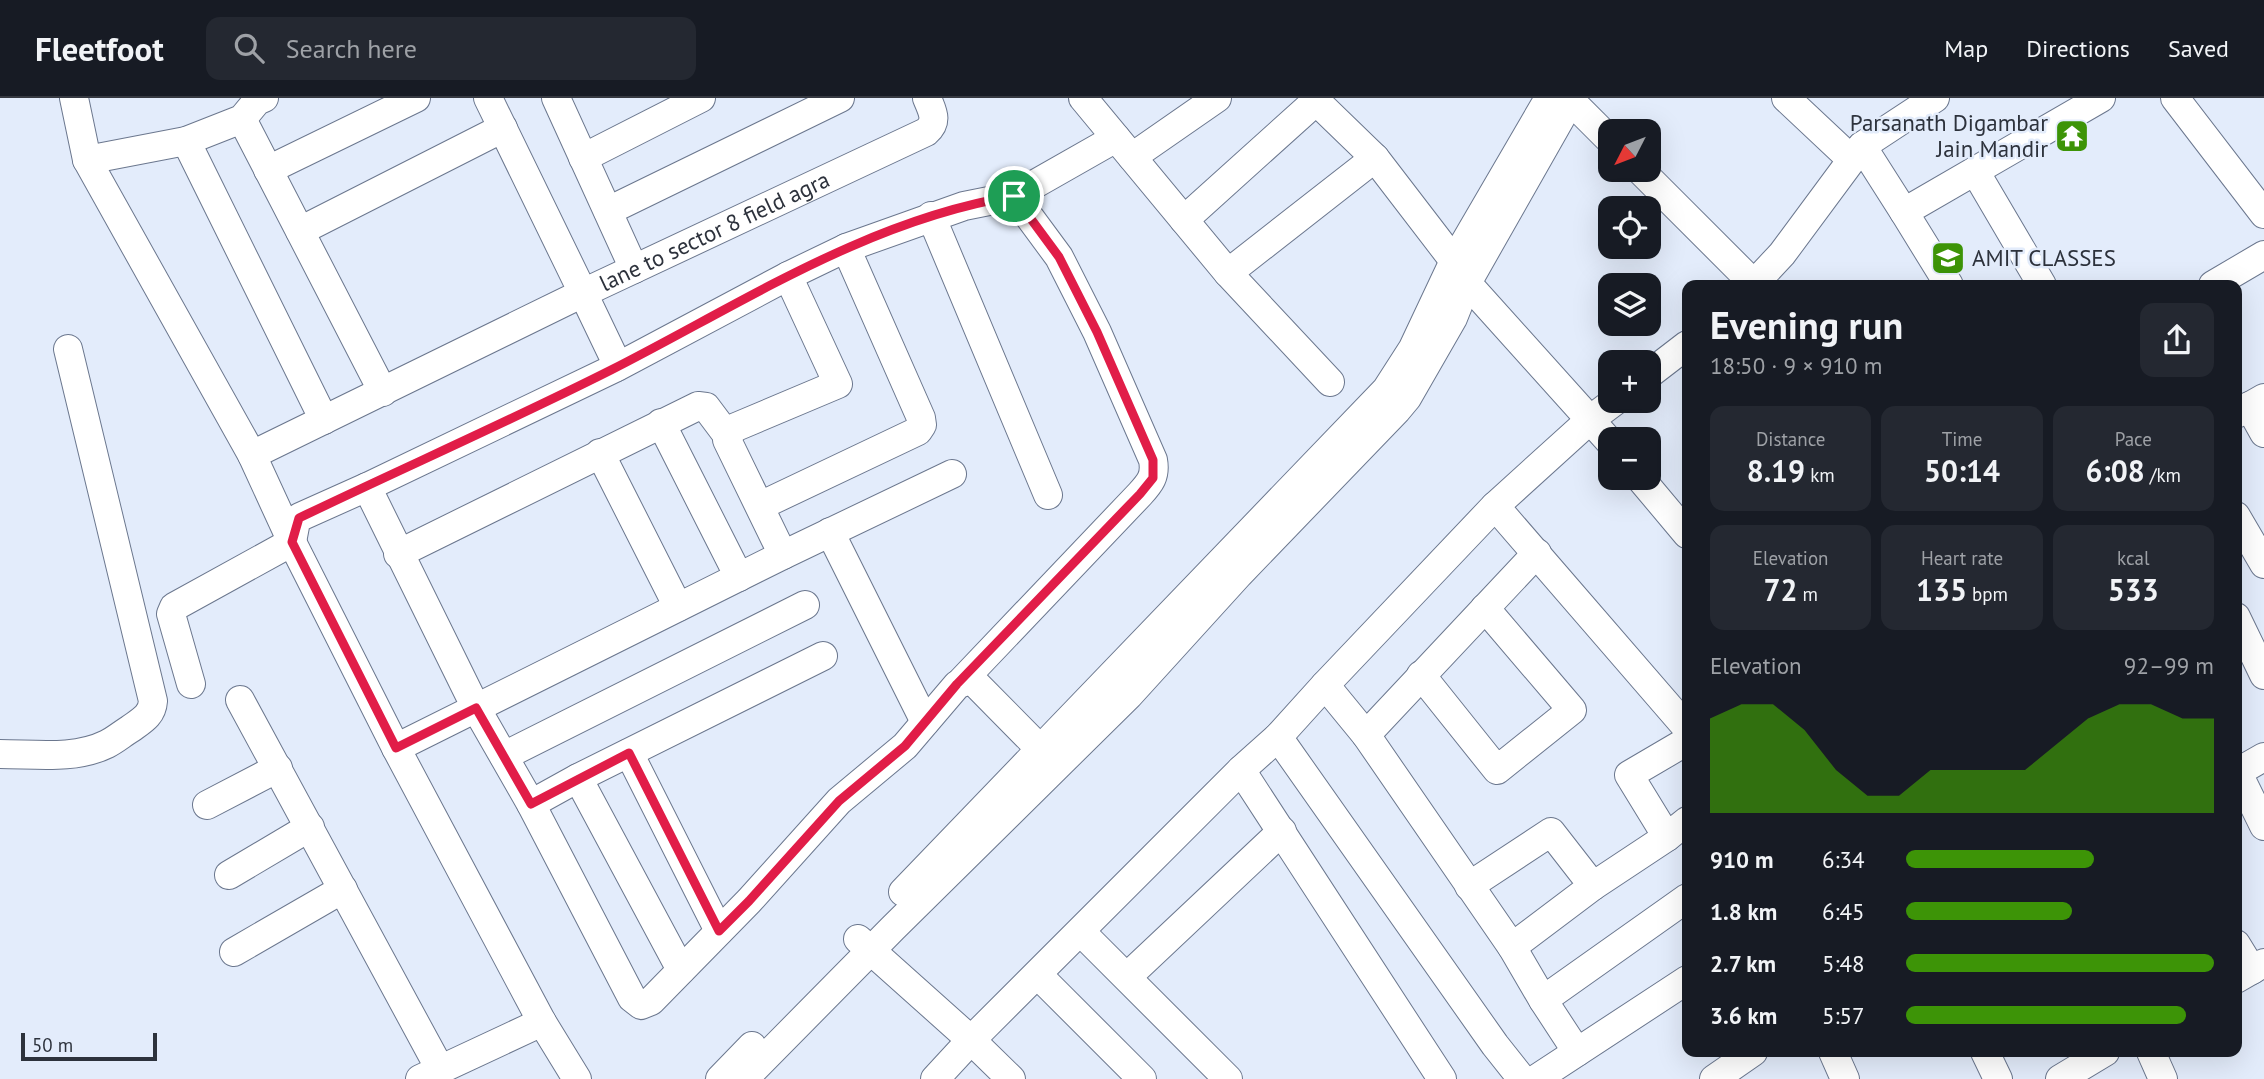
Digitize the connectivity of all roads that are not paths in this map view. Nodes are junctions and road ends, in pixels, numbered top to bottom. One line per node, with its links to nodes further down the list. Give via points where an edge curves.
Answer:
1 (74, 98): 25 (street)
2 (264, 98): 17 (street)
3 (415, 98): 26 (street)
4 (488, 98): 18 (street)
5 (556, 98): 23 (street)
6 (841, 98): 30 (street)
7 (927, 98): 38 (street, lane to sector 8 field agra, via 934,122 926,132)
8 (1083, 98): 21 (street)
9 (1217, 98): 21 (street)
10 (1786, 98): 22 (street)
11 (1935, 98): 22 (street)
12 (2101, 98): 27 (street)
13 (2175, 98): 32 (street)
14 (696, 99): 23 (street)
15 (1564, 99): 19 (street); 39 (street)
16 (1315, 100): 24 (street); 34 (street)
17 (242, 119): 20 (street); 26 (street)
18 (503, 128): 35 (street); 47 (street)
19 (1598, 129)
20 (186, 141): 25 (street); 57 (street)
21 (1124, 147): 29 (street); 34 (street)
22 (1857, 153): 31 (street); 43 (street)
23 (583, 158): 30 (street)
24 (1375, 158): 39 (street); 40 (street)
25 (87, 160): 63 (street)
26 (268, 170): 35 (street)
27 (1975, 171): 31 (street); 45 (street)
28 (1652, 182): 42 (street)
29 (1014, 196): 33 (street); 86 (street, via 1059,257 1097,332 1154,469 1153,478 1140,494)
30 (608, 212): 38 (street)
31 (1904, 212): 44 (street)
32 (2264, 214)
33 (931, 216): 36 (street); 67 (street)
34 (1184, 220): 40 (street)
35 (300, 231): 53 (street)
36 (846, 248): 41 (street); 68 (street, via 922,425 918,431)
37 (2264, 255): 46 (street)
38 (634, 269): 47 (street, lane to sector 8 field agra)
39 (1460, 272): 56 (street); 101 (street, via 1372,407)
40 (1228, 273): 52 (street)
41 (788, 276): 51 (street); 61 (street, via 838,384 736,427)
42 (1748, 280)
43 (1758, 280)
44 (1947, 280)
45 (2039, 280)
46 (2222, 280)
47 (583, 293): 51 (street, lane to sector 8 field agra); 53 (street)
48 (68, 349): 98 (street, via 152,708 108,744 88,751)
49 (1682, 349): 50 (street)
50 (1661, 364)
51 (617, 367): 65 (street)
52 (1330, 382)
53 (383, 392): 57 (street)
54 (2250, 406): 60 (street)
55 (1599, 413): 56 (street)
56 (1591, 419): 59 (street); 69 (street)
57 (324, 420): 63 (street)
58 (661, 423): 61 (street, via 702,405); 62 (street); 78 (street)
59 (1598, 427)
60 (2264, 433)
61 (727, 435): 68 (street)
62 (600, 453): 75 (street); 80 (street)
63 (252, 455): 73 (street)
64 (952, 474): 72 (street)
65 (367, 487): 73 (street, via 299,518); 75 (street)
66 (1650, 490): 71 (street)
67 (1048, 495)
68 (760, 506): 76 (street)
69 (1495, 506): 74 (street); 88 (street)
70 (2242, 526): 77 (street)
71 (1682, 528)
72 (830, 532): 76 (street); 92 (street)
73 (292, 542): 87 (street, via 172,609); 96 (street)
74 (1537, 553): 81 (street); 91 (street)
75 (398, 554): 90 (street)
76 (783, 555): 78 (street)
77 (2264, 564)
78 (739, 577): 80 (street)
79 (805, 605): 99 (street)
80 (678, 607): 90 (street)
81 (1485, 608): 84 (street); 84 (street, via 1572,710 1497,770)
82 (2248, 621): 85 (street)
83 (823, 656): 97 (street)
84 (1421, 675): 93 (street)
85 (2264, 675)
86 (960, 683): 92 (street); 101 (street, via 976,684)
87 (191, 684)
88 (1325, 685): 93 (street); 94 (street)
89 (240, 700): 102 (street)
90 (476, 708): 96 (street); 99 (street)
91 (1682, 721)
92 (925, 722): 118 (street, via 899,752 839,801)
93 (1366, 735): 114 (street)
94 (1278, 737): 104 (street); 147 (street)
95 (1682, 744): 111 (street, via 1629,775)
96 (396, 748): 130 (street)
97 (629, 753): 105 (street); 118 (street)
98 (0, 754)
99 (505, 756): 107 (street)
100 (2264, 757): 103 (street)
101 (1049, 758): 120 (street)
102 (278, 768): 108 (street); 109 (street)
103 (2242, 769)
104 (1241, 771): 112 (street); 119 (street)
105 (578, 778): 107 (street); 124 (street)
106 (2242, 782): 110 (street)
107 (531, 804): 124 (street, via 636,1003 651,1001)
108 (207, 805)
109 (310, 827): 113 (street); 116 (street)
110 (2264, 827)
111 (1677, 829): 115 (street)
112 (1282, 831): 127 (street); 139 (street)
113 (229, 875)
114 (1469, 886): 115 (street, via 1551,832); 121 (street)
115 (1593, 886): 121 (street)
116 (343, 889): 122 (street); 138 (street)
117 (1682, 902): 129 (street)
118 (719, 931): 124 (street)
119 (1081, 932): 126 (street); 127 (street)
120 (865, 944): 131 (street); 141 (street); 142 (street)
121 (1512, 947): 129 (street)
122 (234, 951)
123 (2242, 955): 125 (street)
124 (681, 970)
125 (2251, 971)
126 (1038, 975): 131 (street); 145 (street)
127 (1126, 977): 146 (street)
128 (1682, 983): 132 (street)
129 (1543, 1000): 132 (street)
130 (542, 1022): 138 (street); 140 (street)
131 (971, 1040): 143 (street); 144 (street)
132 (1577, 1052): 148 (street)
133 (1746, 1057): 149 (street)
134 (1835, 1057): 150 (street)
135 (1987, 1057): 151 (street)
136 (2097, 1057): 152 (street)
137 (2153, 1057): 153 (street)
138 (430, 1075)
139 (1437, 1077)
140 (577, 1079)
141 (720, 1079)
142 (744, 1079)
143 (935, 1079)
144 (1011, 1079)
145 (1142, 1079)
146 (1228, 1079)
147 (1522, 1079)
148 (1536, 1079)
149 (1714, 1079)
150 (1845, 1079)
151 (1998, 1079)
152 (2060, 1079)
153 (2163, 1079)

